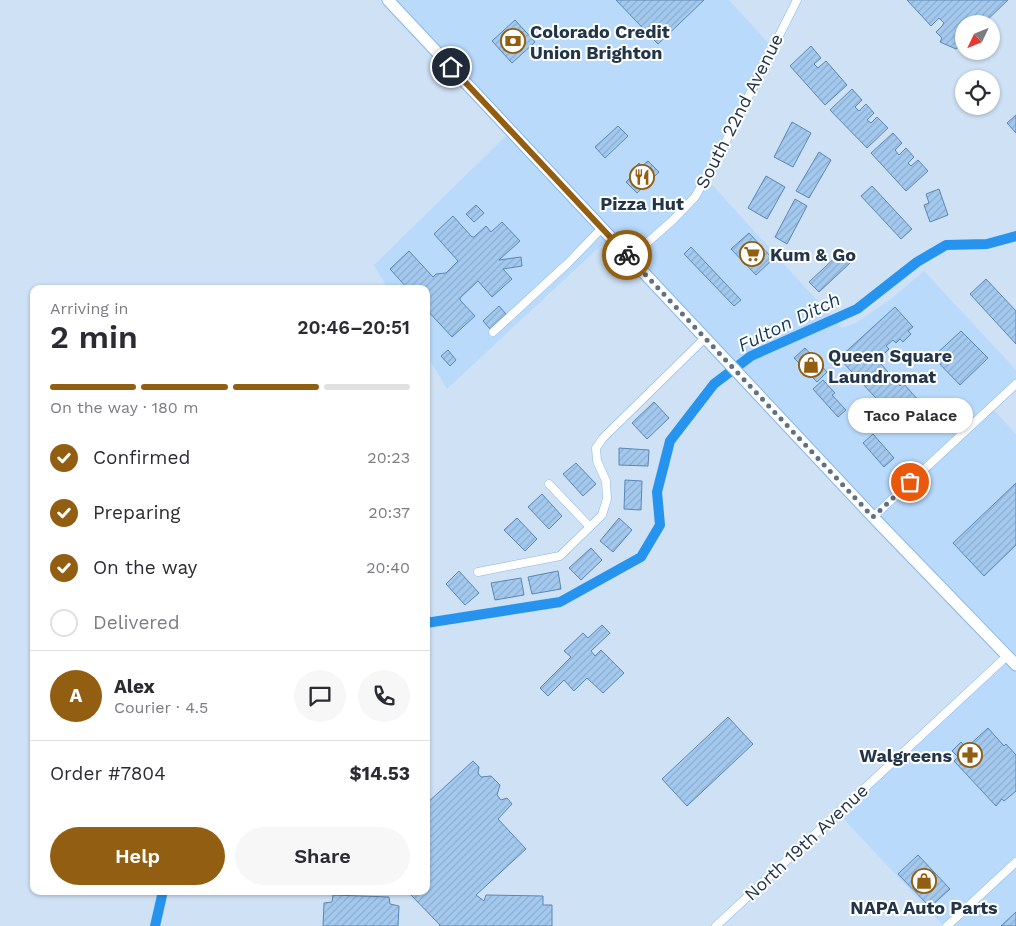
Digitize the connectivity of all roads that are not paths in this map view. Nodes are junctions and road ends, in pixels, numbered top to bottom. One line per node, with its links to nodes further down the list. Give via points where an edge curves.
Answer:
1 (388, 0): 3 (main road)
2 (797, 0): 4 (street, South 22nd Avenue, via 695,196)
3 (602, 228): 4 (main road); 5 (street)
4 (630, 258): 6 (main road)
5 (493, 332)
6 (705, 338): 9 (main road); 10 (street, via 602,438 596,448 597,461 606,481 606,499 602,515)
7 (1016, 384): 9 (street)
8 (549, 484): 10 (street)
9 (873, 517): 12 (main road)
10 (590, 527): 11 (street, via 560,556)
11 (478, 572)
12 (1007, 656): 13 (main road); 15 (street, North 19th Avenue)
13 (1016, 666)
14 (1016, 862): 16 (street)
15 (716, 926)
16 (947, 926)

